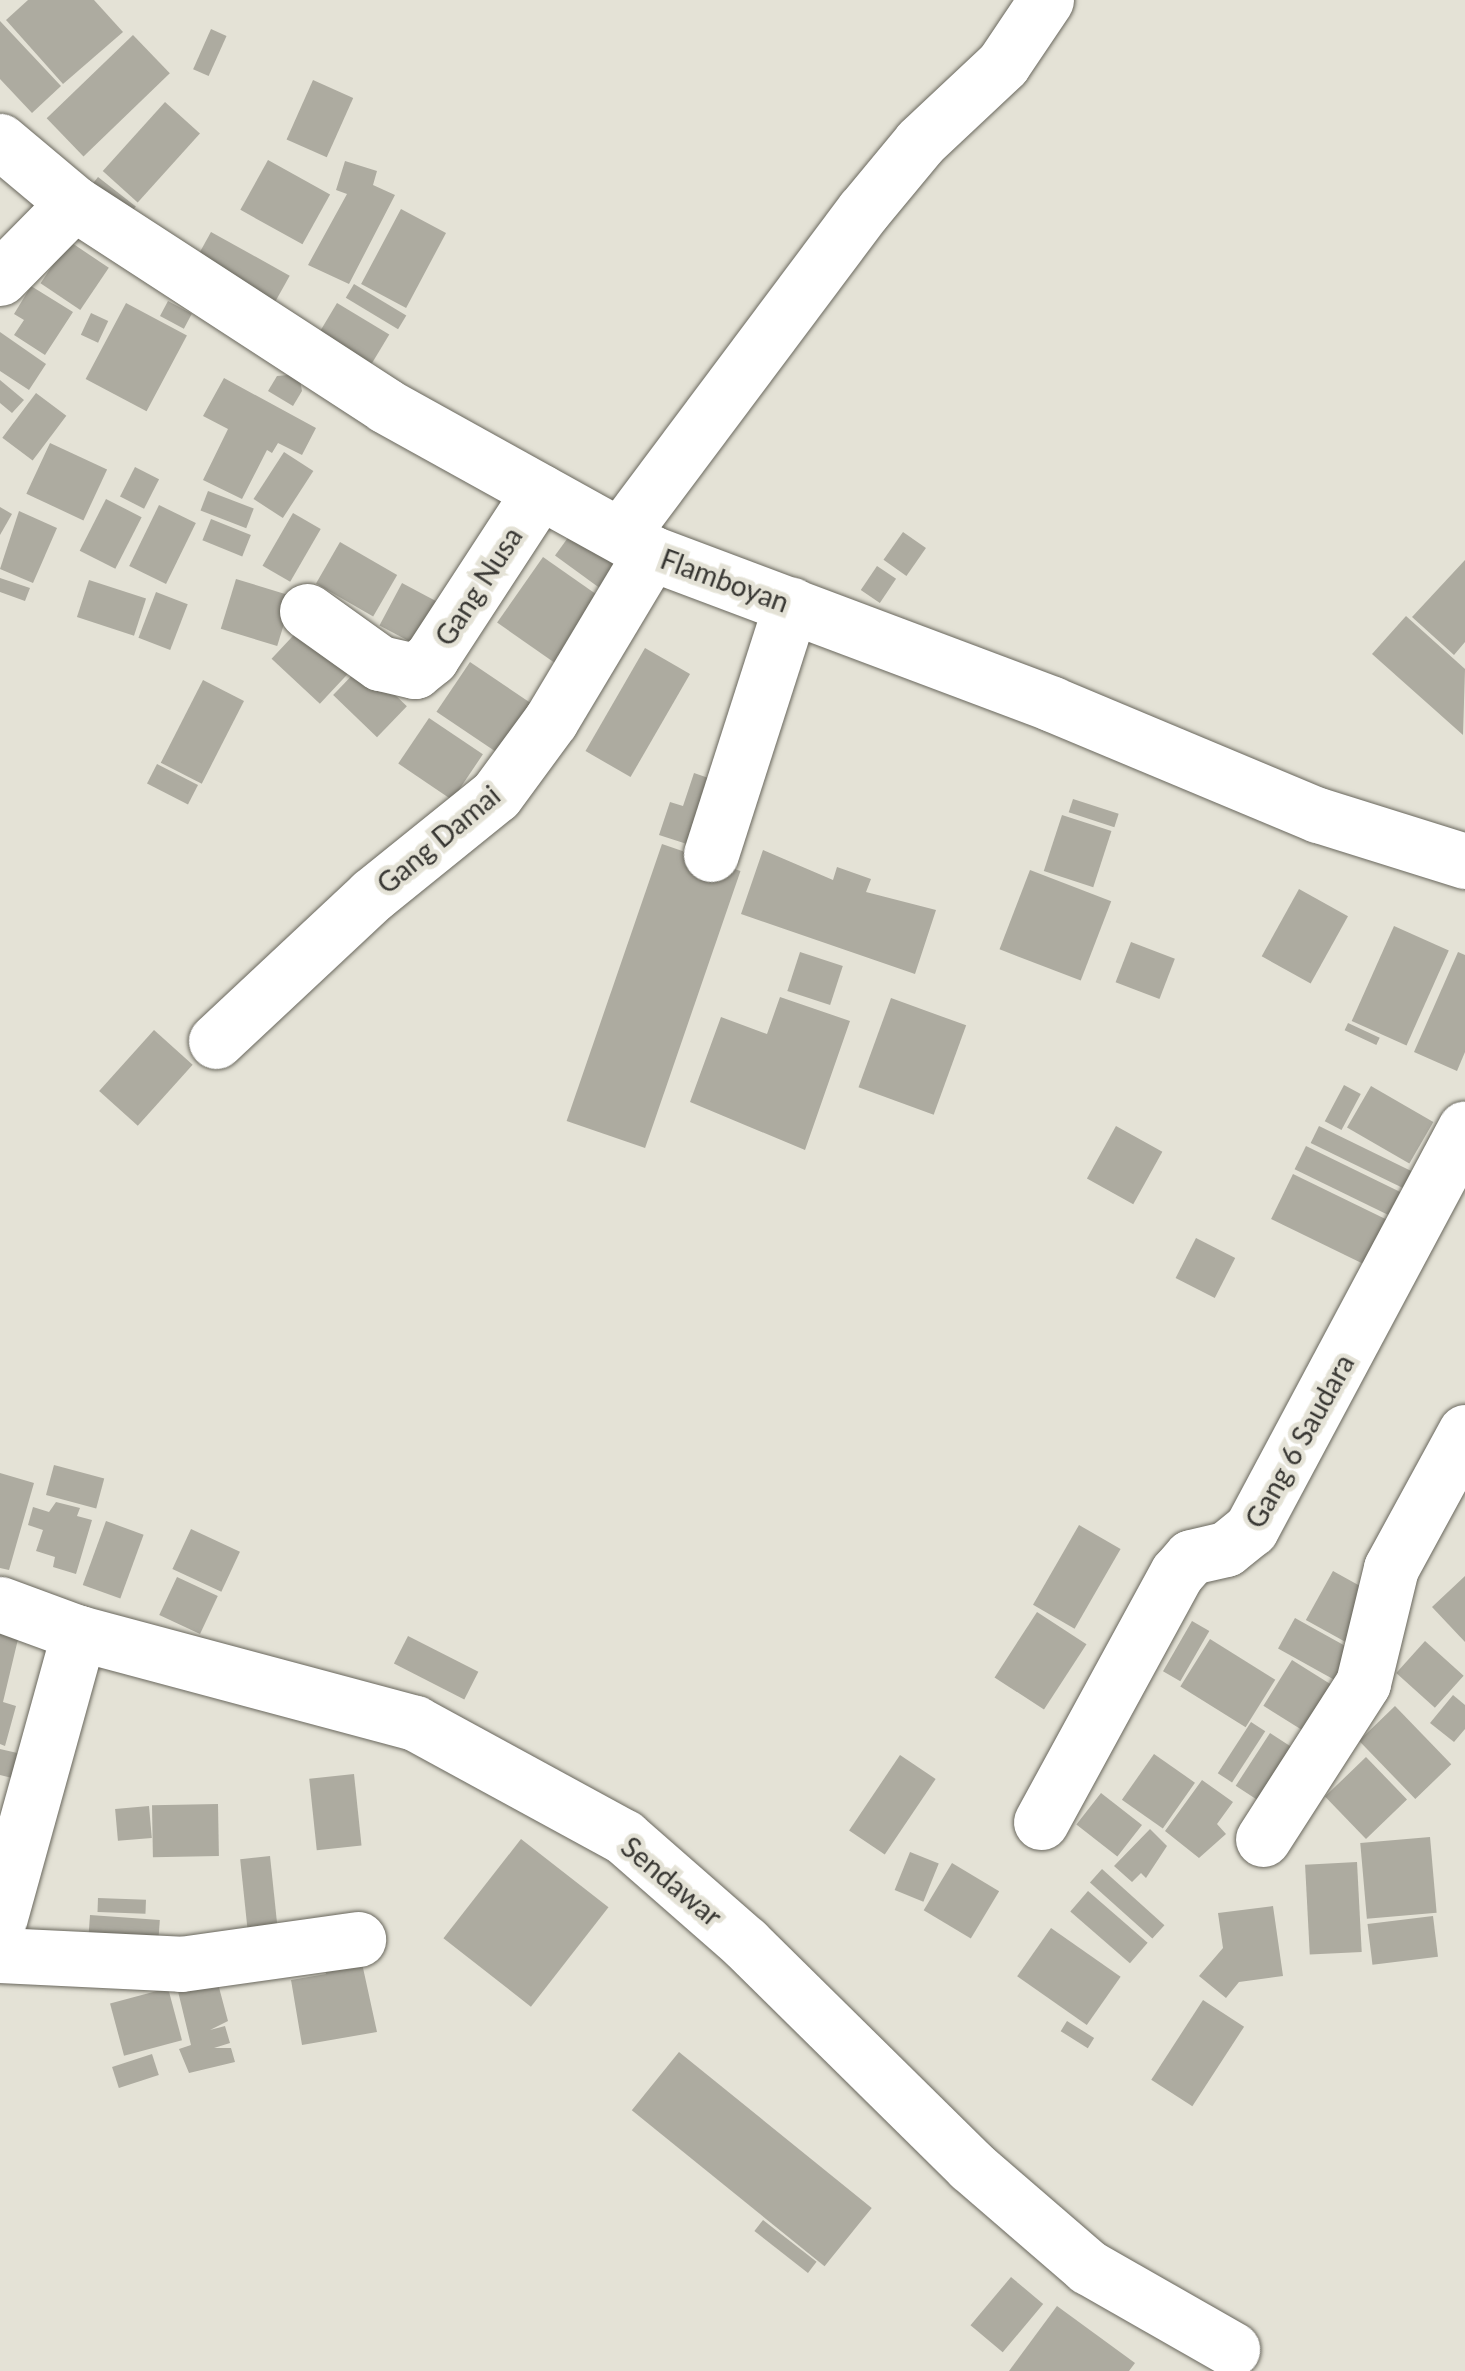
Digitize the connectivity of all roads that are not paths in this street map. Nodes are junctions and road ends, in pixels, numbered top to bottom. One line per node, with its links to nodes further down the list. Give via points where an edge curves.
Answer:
1 (1046, 0): 6 (street, Gang Damai, via 1003,64 920,142 863,211)
2 (0, 140): 3 (street, Flamboyan)
3 (74, 204): 4 (street); 5 (street, Flamboyan, via 386,406)
4 (0, 278)
5 (540, 491): 6 (street, Flamboyan); 8 (street, Gang Nusa, via 431,658 415,671 380,663)
6 (636, 543): 7 (street, Flamboyan); 11 (street, Gang Damai, via 551,720 496,795 372,895)
7 (792, 605): 9 (street); 10 (street, Flamboyan, via 1318,815)
8 (307, 611)
9 (711, 854)
10 (1465, 861)
11 (216, 1042)
12 (1465, 1128): 16 (street, Gang 6 Saudara, via 1251,1529 1226,1549 1191,1557 1177,1573)
13 (1465, 1432): 17 (street, via 1390,1568 1363,1682)
14 (0, 1604): 15 (street, Sendawar)
15 (79, 1632): 18 (street); 21 (street, Sendawar, via 415,1723 624,1837 1088,2268)
16 (1042, 1822)
17 (1263, 1839)
18 (4, 1890)
19 (358, 1940): 20 (street, via 180,1964)
20 (0, 1955)
21 (1232, 2349)

